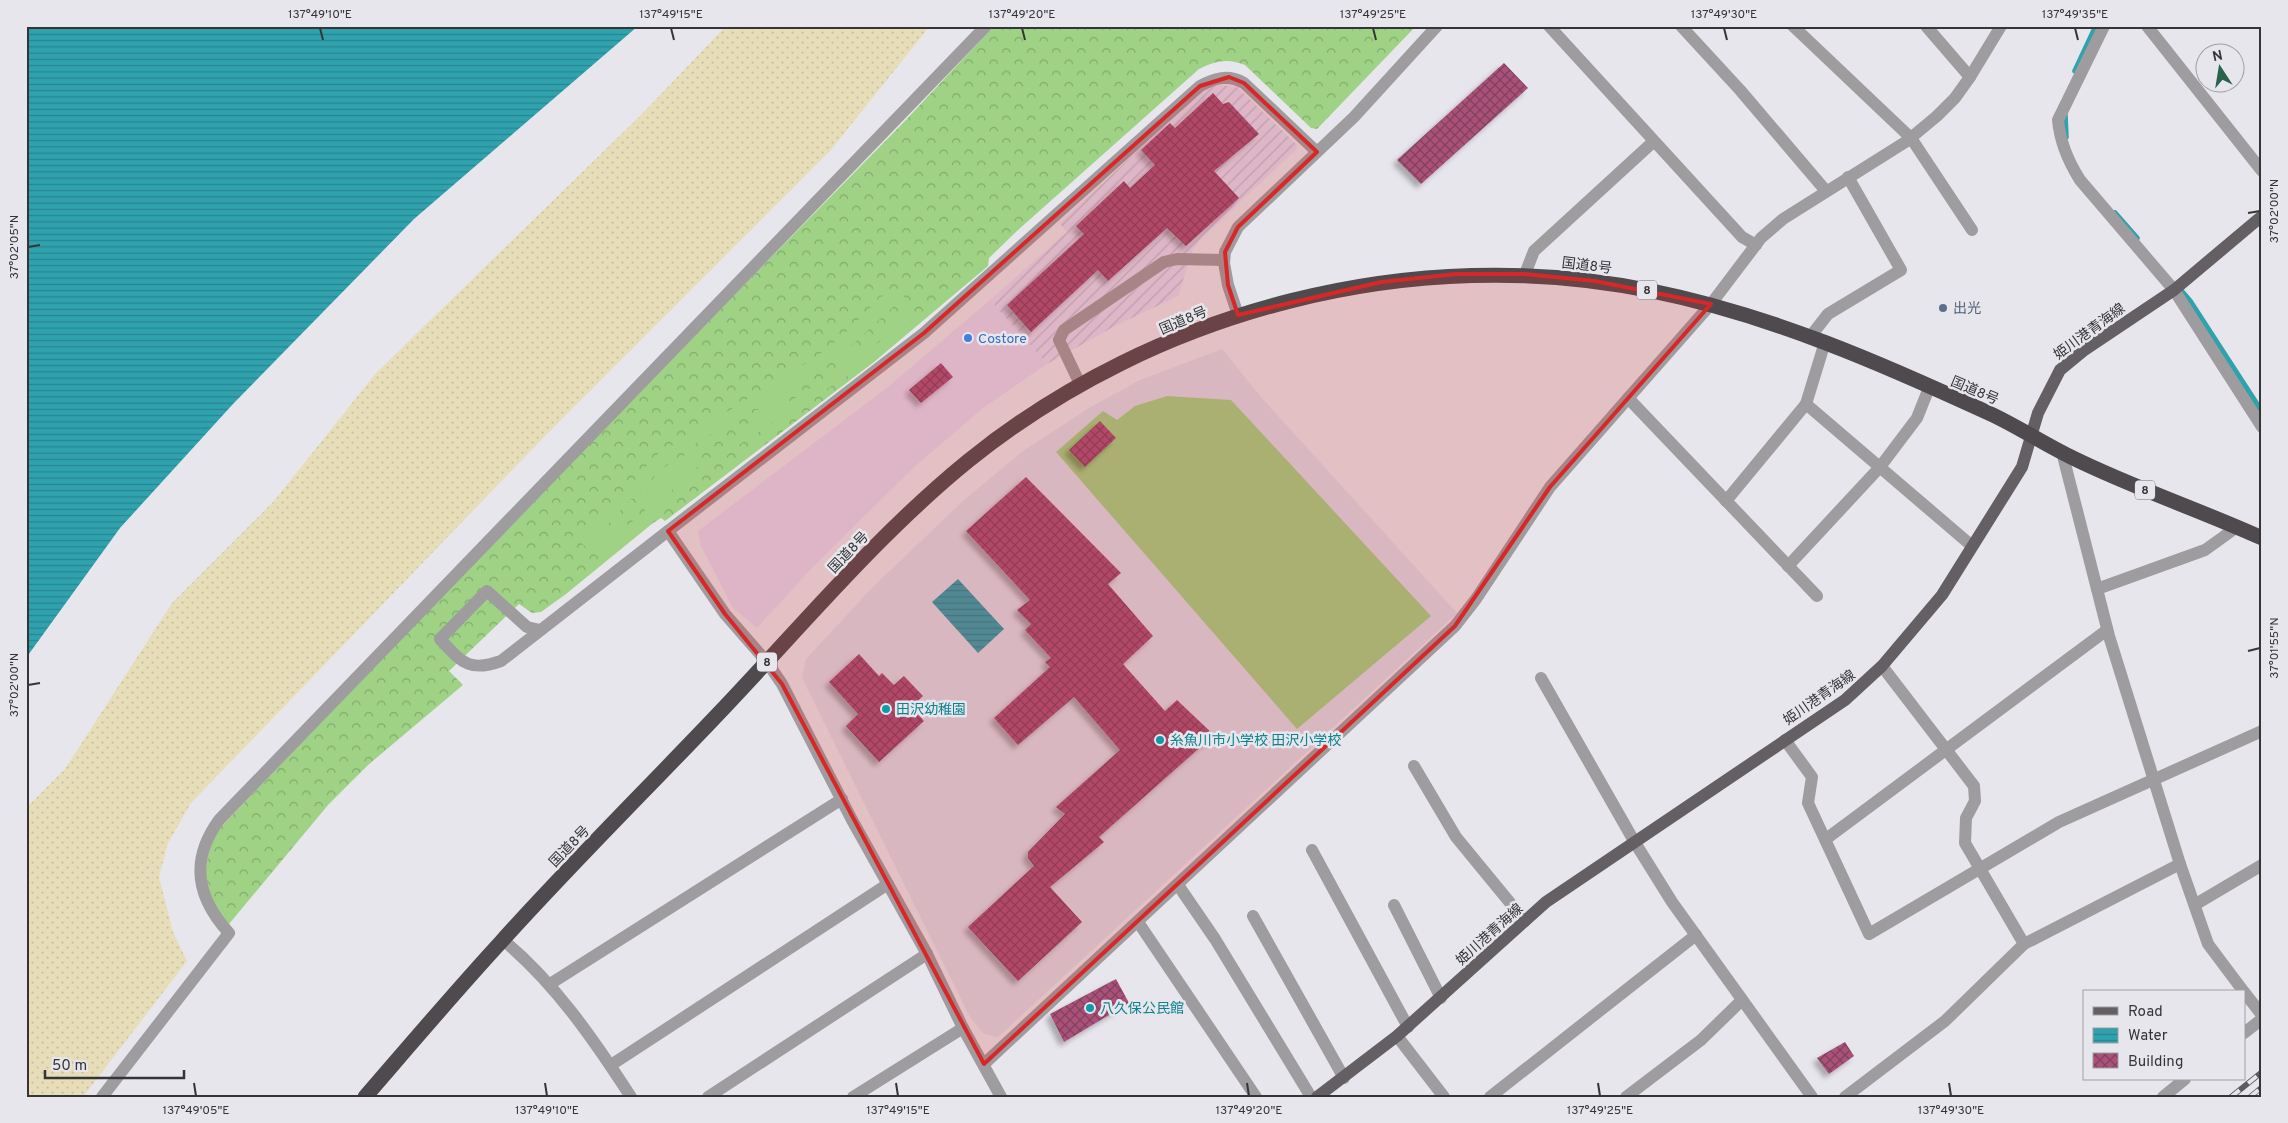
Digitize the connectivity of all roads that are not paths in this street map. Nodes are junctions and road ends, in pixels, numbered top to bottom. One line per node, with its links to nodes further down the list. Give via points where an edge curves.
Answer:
1 (986, 26): 85 (street, via 219,820 202,848 200,878 209,908 229,933)
2 (1437, 26): 13 (street)
3 (1549, 26): 12 (street)
4 (1681, 26): 16 (street)
5 (1793, 26): 11 (street)
6 (1926, 26): 10 (street)
7 (2001, 26): 10 (street)
8 (2104, 26): 22 (street, via 2062,110 2058,120 2059,137 2080,180)
9 (2147, 26): 14 (street)
10 (1970, 77): 11 (street, via 1955,98)
11 (1911, 138): 15 (street); 18 (street)
12 (1653, 142): 19 (street, via 1742,237); 21 (street, via 1534,251)
13 (1317, 152): 20 (street, via 1238,227); 37 (street, via 1236,78 1222,78 1200,86 924,332)
14 (2262, 172)
15 (1848, 177): 16 (street); 25 (street, via 1901,270 1828,314)
16 (1826, 191): 19 (street, via 1783,220)
17 (2262, 216): 22 (main road, 姫川港青海線)
18 (1972, 230)
19 (1756, 245): 23 (street)
20 (1224, 260): 24 (street); 27 (street, via 1177,258 1164,262 1064,330 1058,340)
21 (1525, 274): 23 (highway, 国道8号 / 8, via 1604,282); 24 (highway, 国道8号 / 8, via 1456,274 1381,282)
22 (2174, 290): 31 (street); 32 (main road, 姫川港青海線, via 2060,370 2044,399)
23 (1711, 304): 25 (highway, 国道8号 / 8, via 1780,324); 29 (street)
24 (1238, 315): 27 (highway, 国道8号 / 8)
25 (1810, 337): 26 (highway, 国道8号 / 8)
26 (1825, 342): 28 (highway, 国道8号 / 8); 30 (street)
27 (1080, 384): 45 (highway, 国道8号 / 8, via 1022,420 937,487)
28 (1928, 388): 32 (highway, 国道8号 / 8, via 1991,414); 34 (street, via 1917,418)
29 (1628, 398): 35 (street); 61 (street, via 1550,488 1455,626)
30 (1806, 404): 34 (street); 35 (street)
31 (2262, 427)
32 (2032, 436): 33 (highway, 国道8号 / 8); 39 (main road, 姫川港青海線, via 2022,467)
33 (2062, 452): 36 (highway, 国道8号 / 8, via 2148,492); 41 (street)
34 (1880, 467): 39 (street); 40 (street)
35 (1726, 501): 40 (street)
36 (2237, 527): 38 (highway, 国道8号 / 8); 41 (street, via 2205,550)
37 (668, 531): 43 (street); 45 (street, via 725,614)
38 (2262, 538)
39 (1972, 546): 46 (main road, 姫川港青海線, via 1942,596)
40 (1788, 566): 42 (street)
41 (2097, 590): 44 (street)
42 (1817, 596)
43 (540, 630): 43 (street, via 500,661 475,667 465,663 440,639 488,591 527,628)
44 (2108, 630): 50 (street); 52 (street)
45 (767, 662): 53 (street, via 782,684); 68 (highway, 国道8号 / 8)
46 (1882, 666): 49 (main road, 姫川港青海線, via 1844,700); 50 (street)
47 (1541, 678): 55 (street)
48 (2262, 731): 52 (street)
49 (1785, 740): 54 (street, via 1812,777 1808,803); 55 (main road, 姫川港青海線)
50 (1947, 749): 54 (street); 59 (street, via 1974,786 1976,801 1966,818 1965,843)
51 (1414, 766): 65 (street, via 1456,837)
52 (2152, 780): 57 (street); 59 (street, via 2059,822)
53 (842, 800): 60 (street); 71 (street)
54 (1826, 839): 59 (street, via 1869,934)
55 (1634, 841): 65 (main road, 姫川港青海線, via 1546,902); 67 (street)
56 (1312, 850): 77 (street)
57 (2180, 864): 62 (street); 69 (street)
58 (2262, 865): 62 (street)
59 (1979, 868): 69 (street)
60 (888, 884): 70 (street); 82 (street)
61 (1178, 885): 66 (street); 92 (street, via 1215,939)
62 (2196, 904): 72 (street, via 2208,944)
63 (1394, 905): 74 (street)
64 (1253, 916): 83 (street)
65 (1525, 921): 74 (main road, 姫川港青海線)
66 (1138, 922): 81 (street); 91 (street)
67 (1696, 935): 75 (street); 95 (street)
68 (503, 940): 71 (street); 86 (highway, 国道8号 / 8)
69 (2024, 944): 98 (street, via 1944,1021)
70 (928, 954): 78 (street); 88 (street)
71 (550, 984): 82 (street)
72 (2242, 990)
73 (2246, 995): 76 (street)
74 (1441, 998): 77 (main road, 姫川港青海線)
75 (1742, 1000): 96 (street, via 1701,1040); 97 (street)
76 (2262, 1017): 79 (street)
77 (1408, 1027): 80 (main road, 姫川港青海線)
78 (963, 1028): 81 (street); 89 (street)
79 (2246, 1031)
80 (1397, 1036): 83 (main road, 姫川港青海線); 94 (street)
81 (984, 1064): 90 (street)
82 (611, 1065): 87 (street)
83 (1344, 1078): 93 (main road, 姫川港青海線)
84 (2184, 1080): 99 (street)
85 (102, 1097)
86 (365, 1097)
87 (631, 1097)
88 (708, 1097)
89 (853, 1097)
90 (1001, 1097)
91 (1256, 1097)
92 (1311, 1097)
93 (1317, 1097)
94 (1444, 1097)
95 (1490, 1097)
96 (1626, 1097)
97 (1812, 1097)
98 (1845, 1097)
99 (2163, 1097)

